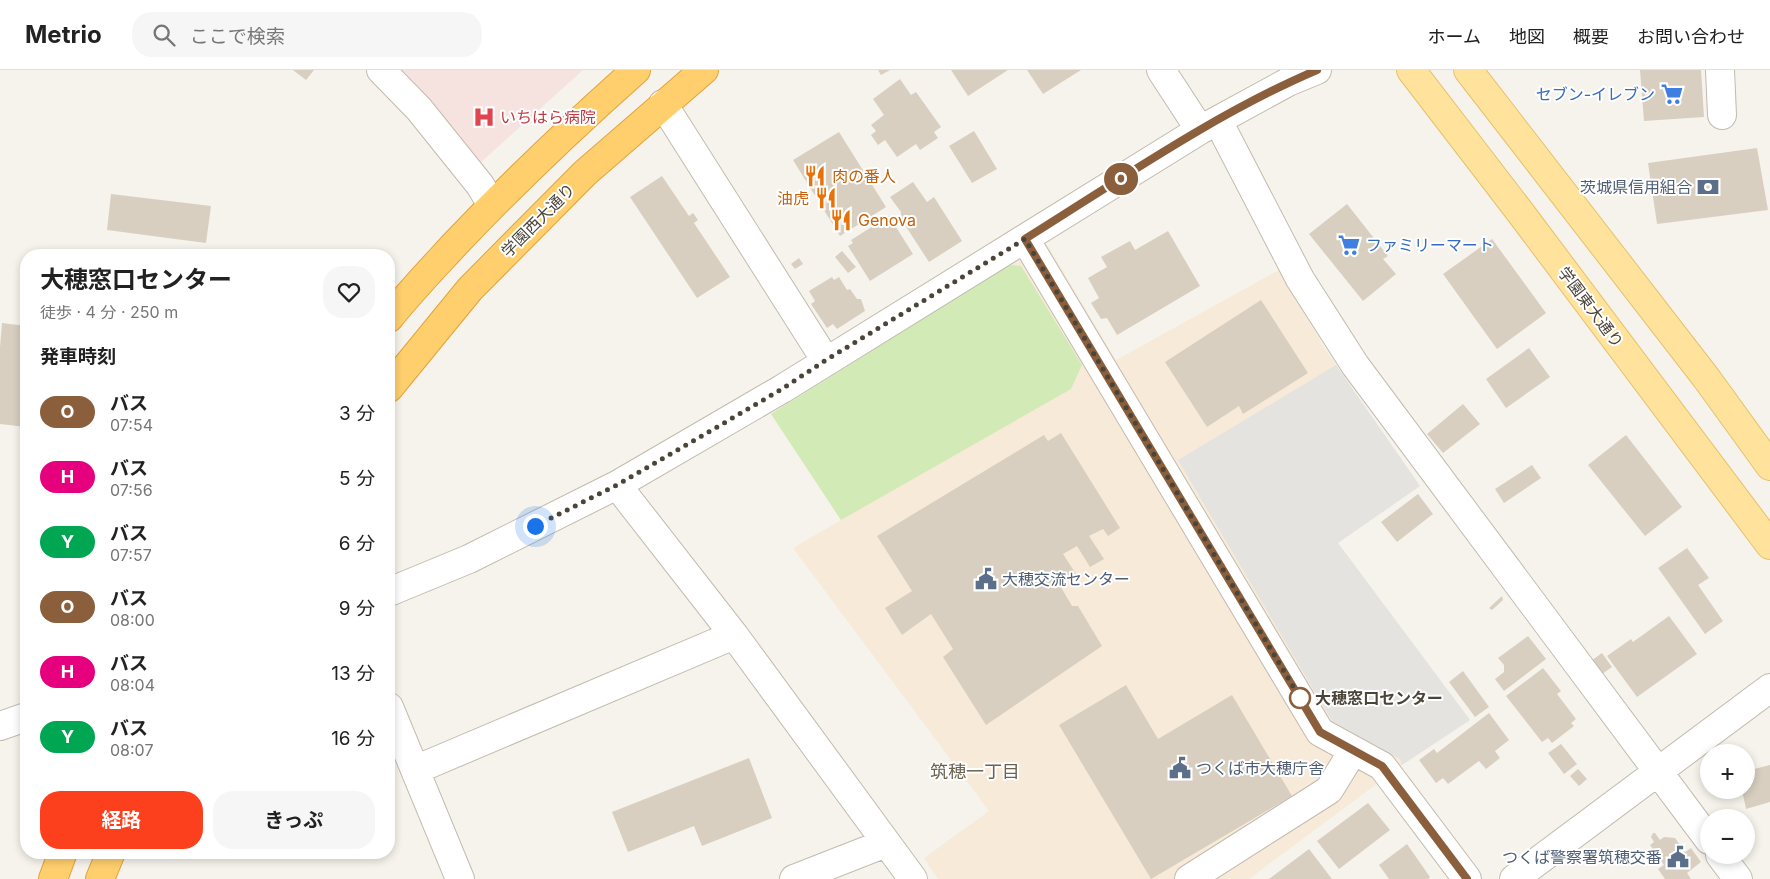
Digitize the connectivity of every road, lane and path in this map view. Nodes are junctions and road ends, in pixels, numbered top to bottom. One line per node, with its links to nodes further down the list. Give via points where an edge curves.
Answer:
1 (381, 70): 12 (street, via 420,109)
2 (636, 70): 12 (highway)
3 (704, 70): 9 (highway, 学園西大通り)
4 (1161, 70): 11 (street)
5 (1317, 70): 11 (street, via 1288,82)
6 (1411, 70): 19 (main road, 学園東大通り)
7 (1468, 70): 17 (main road, via 1707,379)
8 (1720, 70): 10 (street)
9 (663, 104): 15 (street); 16 (highway, 学園西大通り, via 585,173 470,289)
10 (1722, 115)
11 (1209, 126): 13 (street); 28 (street, via 1355,365)
12 (492, 205): 14 (highway)
13 (1025, 239): 15 (street); 26 (street, via 1320,732)
14 (395, 310)
15 (826, 360): 18 (street)
16 (395, 381)
17 (1770, 466)
18 (617, 485): 20 (street, via 469,559); 21 (street)
19 (1770, 545)
20 (395, 590)
21 (734, 635): 27 (street); 30 (street)
22 (1770, 688): 28 (street)
23 (20, 719): 25 (street)
24 (395, 722): 27 (street)
25 (0, 726)
26 (1353, 750): 39 (street, via 1329,790); 40 (street, via 1382,766)
27 (415, 770): 36 (street)
28 (1658, 771): 29 (street); 41 (street)
29 (1700, 828)
30 (886, 843): 37 (street); 38 (street)
31 (60, 859): 34 (highway)
32 (108, 859): 35 (highway)
33 (1727, 864): 42 (street)
34 (52, 879)
35 (100, 879)
36 (460, 879)
37 (794, 879)
38 (913, 879)
39 (1189, 879)
40 (1467, 879)
41 (1514, 879)
42 (1738, 879)

